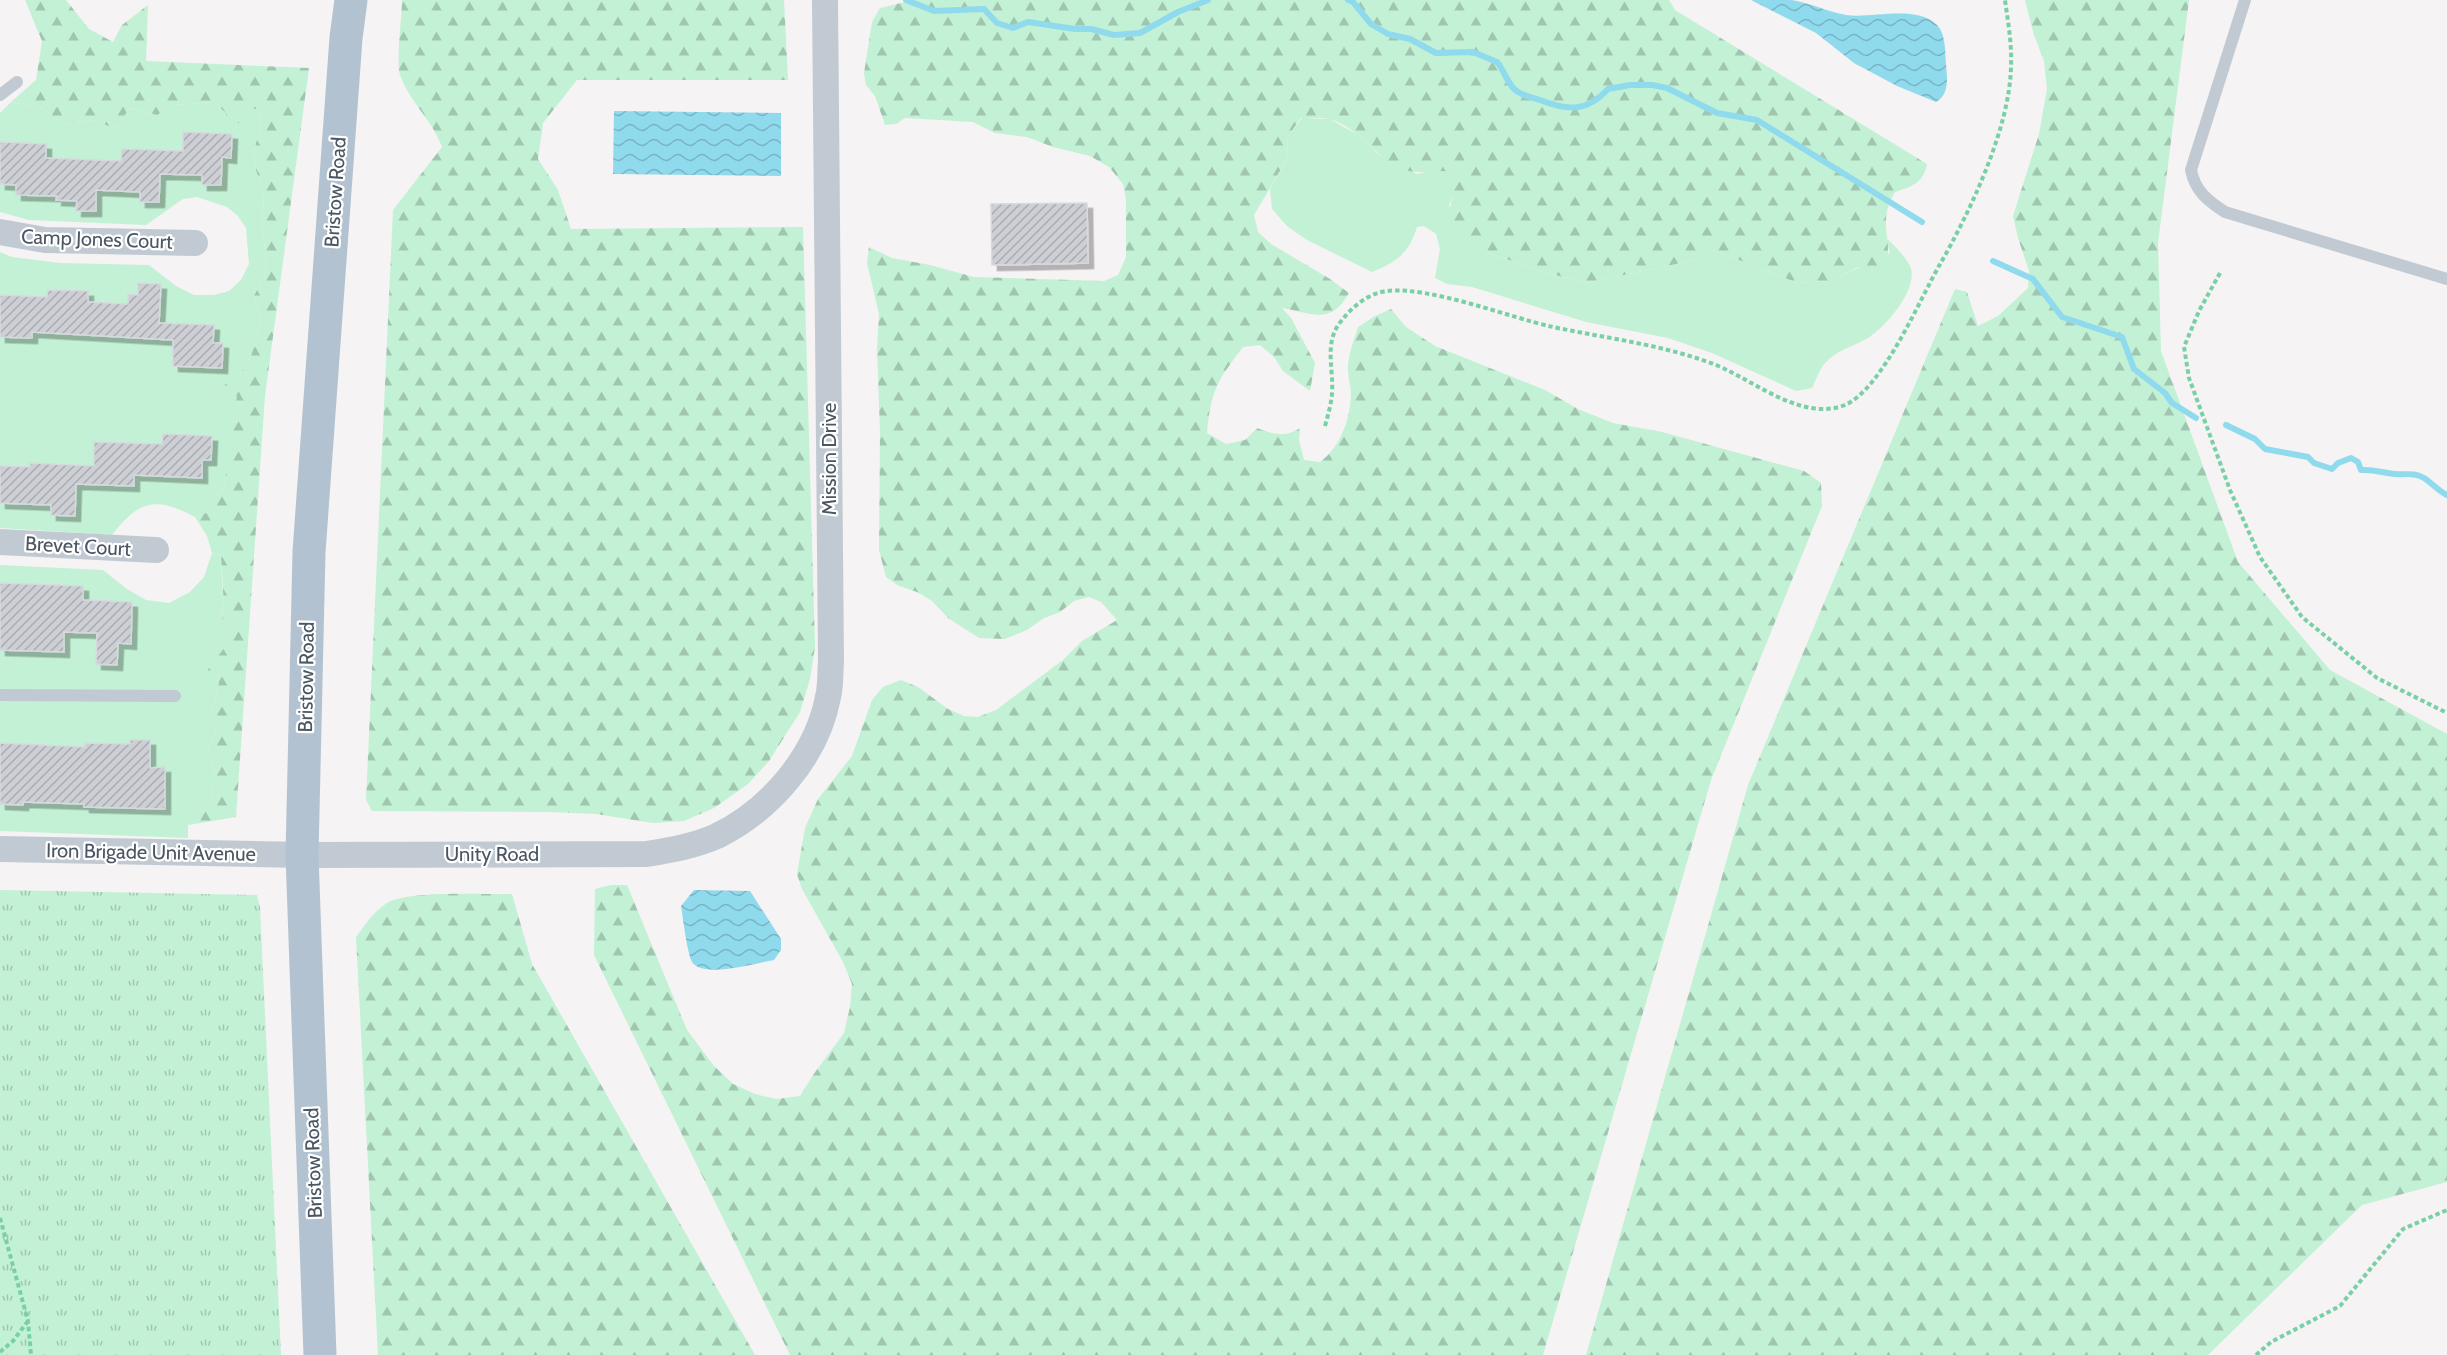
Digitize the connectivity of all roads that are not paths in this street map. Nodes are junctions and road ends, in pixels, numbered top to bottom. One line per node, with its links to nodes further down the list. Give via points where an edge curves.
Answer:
1 (351, 0): 15 (main road, Bristow Road, via 309,552)
2 (825, 0): 13 (street, Mission Drive, via 831,661 828,697 819,729 798,767 772,798 745,820)
3 (2245, 0): 8 (lane, via 2192,170 2199,191 2225,212)
4 (17, 82): 5 (lane)
5 (0, 95)
6 (0, 232): 7 (street, Camp Jones Court, via 45,240)
7 (195, 243)
8 (2447, 279)
9 (0, 542): 10 (street, Brevet Court)
10 (156, 550)
11 (0, 695): 12 (lane)
12 (175, 696)
13 (682, 848): 15 (street, Unity Road, via 646,854)
14 (0, 849): 15 (street, Iron Brigade Unit Avenue)
15 (302, 855): 16 (main road, Bristow Road)
16 (320, 1355)

